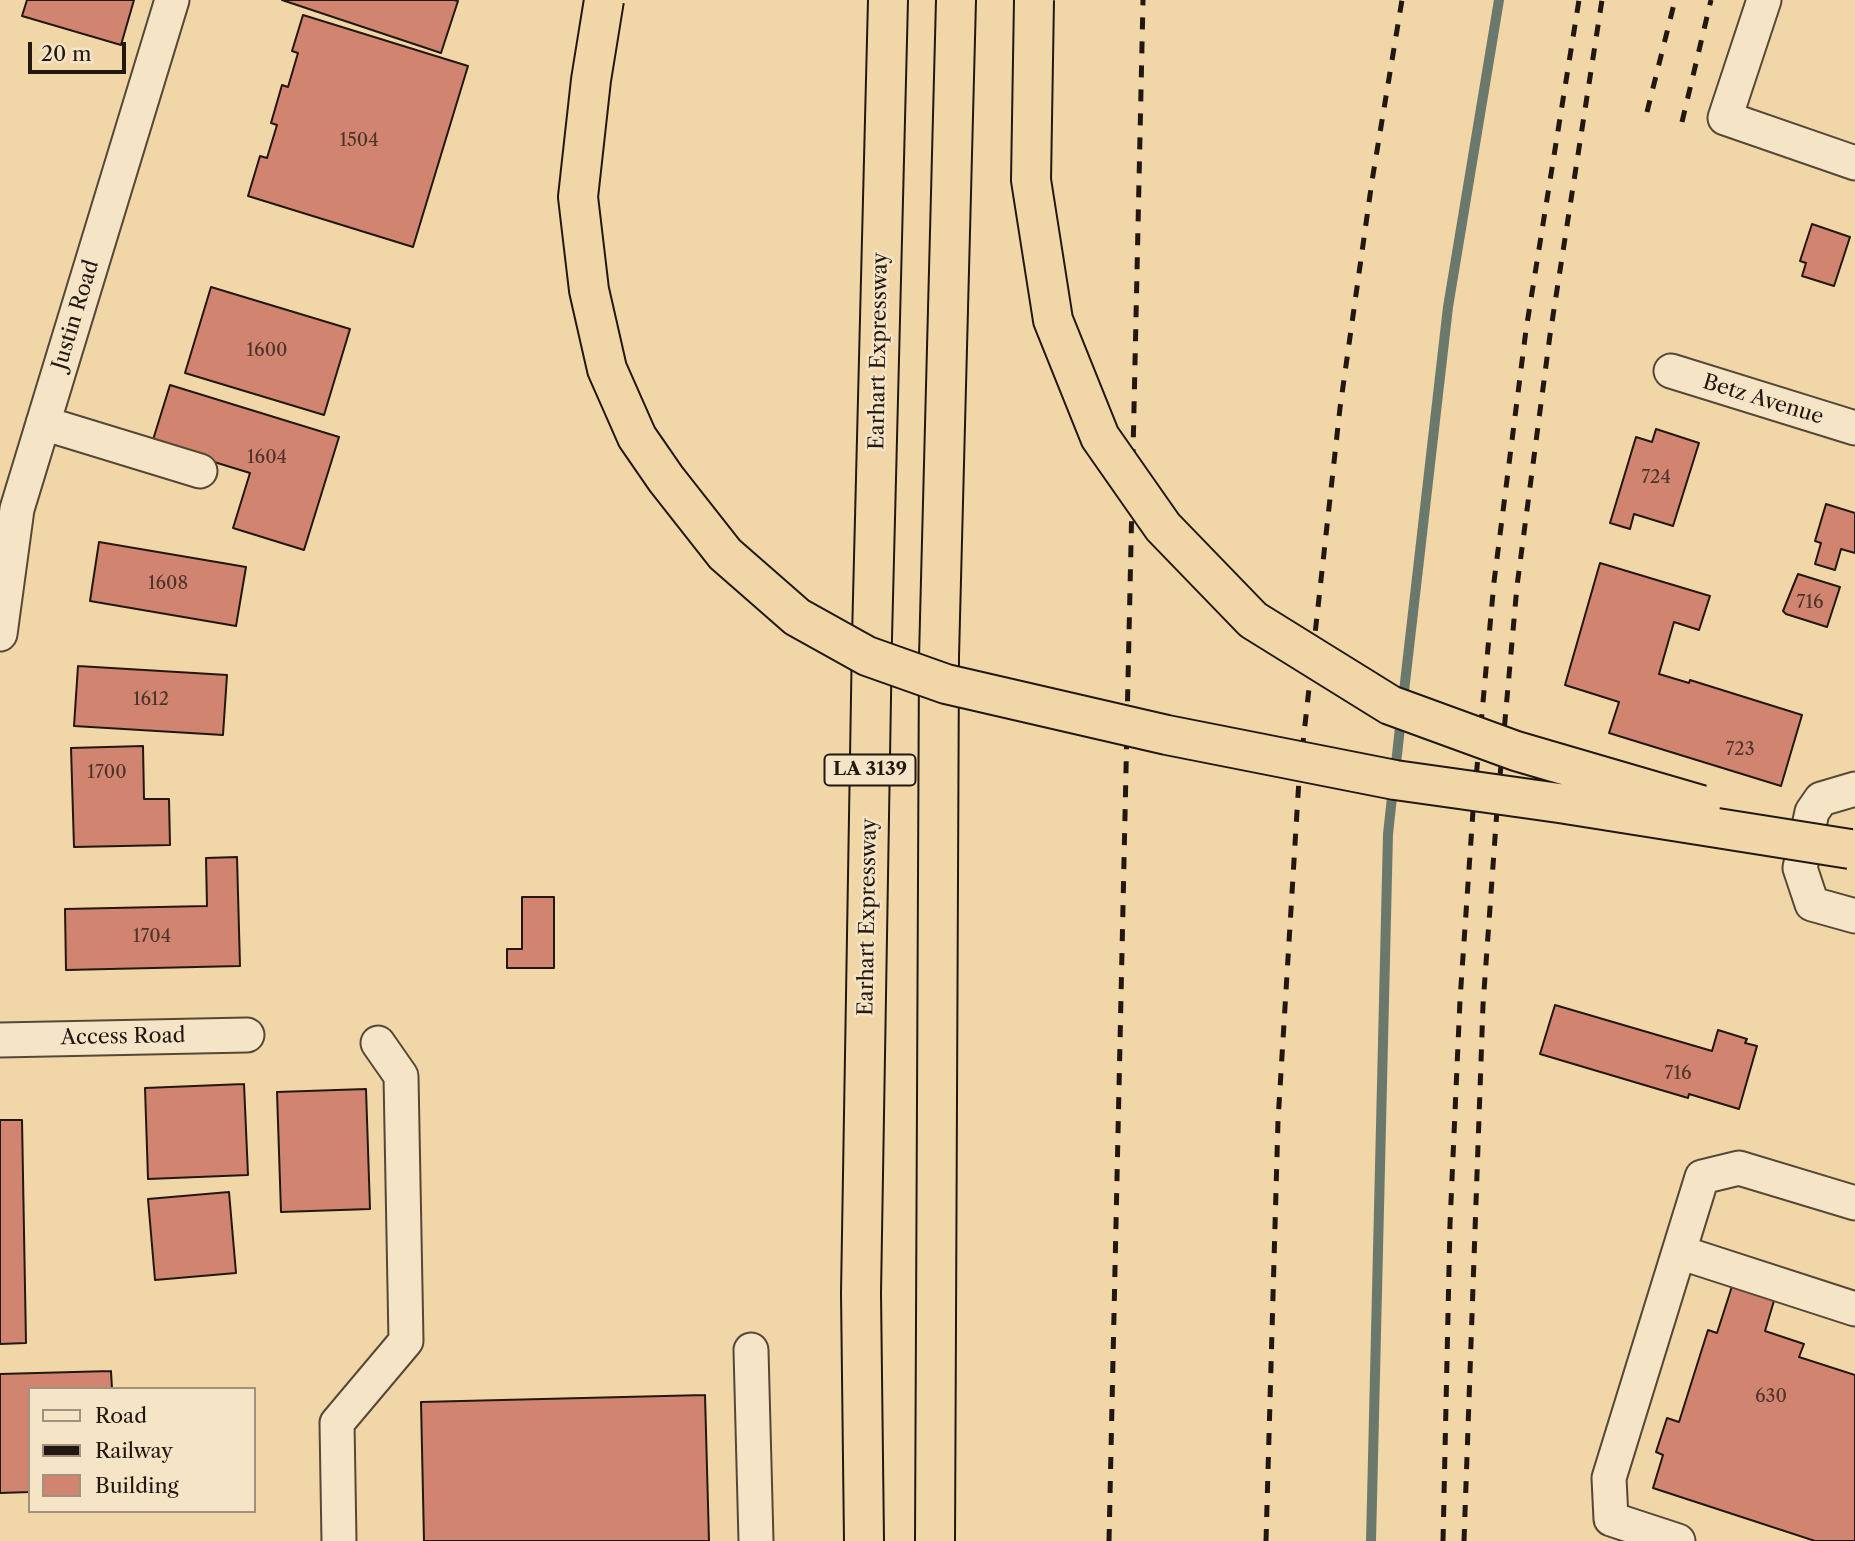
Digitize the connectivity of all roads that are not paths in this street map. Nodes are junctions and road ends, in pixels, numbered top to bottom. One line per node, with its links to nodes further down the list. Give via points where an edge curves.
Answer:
1 (172, 0): 9 (street, Justin Road)
2 (604, 0): 5 (highway, bridge, via 578,197 589,290 607,369 637,437 674,490 725,554 797,617 867,656 946,684 1167,735 1395,780 1850,849 1516,751 1390,705 1253,620 1163,527 1100,437 1053,320 1031,180)
3 (888, 0): 24 (highway, Earhart Expressway / LA 3139, via 861,1293)
4 (956, 0): 25 (highway, LA 3139, via 939,657)
5 (1034, 0)
6 (1763, 0): 7 (street, via 1725,118)
7 (1855, 163)
8 (1671, 372): 10 (street, Betz Avenue)
9 (43, 423): 11 (street); 12 (street, Justin Road, via 16,509)
10 (1855, 428)
11 (200, 471)
12 (0, 634)
13 (1855, 789): 14 (street, via 1821,799 1812,812 1800,869 1812,904)
14 (1855, 916)
15 (247, 1035): 16 (street, Access Road)
16 (0, 1040)
17 (378, 1043): 22 (street, via 401,1076 407,1341 337,1423)
18 (1855, 1203): 19 (street, via 1739,1168 1703,1177)
19 (1679, 1252): 20 (street); 26 (street, via 1609,1478 1611,1519)
20 (1855, 1309)
21 (751, 1350): 23 (street)
22 (339, 1541)
23 (756, 1541)
24 (864, 1541)
25 (935, 1541)
26 (1678, 1541)

